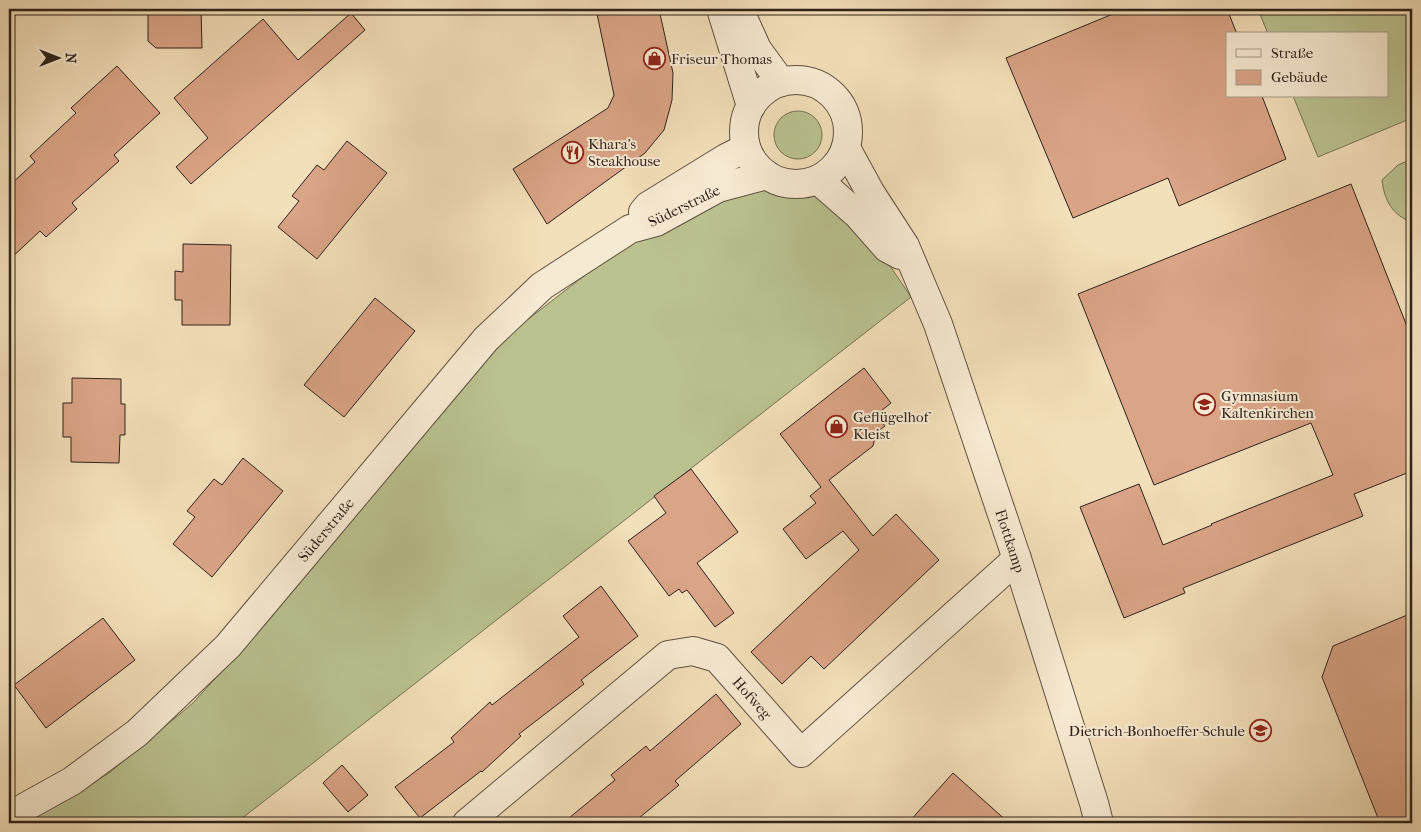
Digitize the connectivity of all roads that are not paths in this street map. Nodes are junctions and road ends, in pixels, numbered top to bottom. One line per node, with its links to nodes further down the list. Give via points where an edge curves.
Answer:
1 (720, 9): 4 (street)
2 (739, 9): 3 (street, via 757,49)
3 (781, 82): 4 (street, via 759,96); 6 (street, via 798,80 830,92 847,119 849,134)
4 (752, 106): 5 (street, via 744,126)
5 (746, 148): 7 (street); 9 (street, Süderstraße, via 648,206)
6 (846, 148): 8 (street, via 835,167); 10 (street, Flottkamp)
7 (767, 175): 8 (street, via 792,185); 9 (street, Süderstraße, via 718,188 656,222)
8 (818, 180): 10 (street, via 858,215 887,248)
9 (630, 229): 12 (street, Süderstraße, via 542,286 486,339 228,646 137,733 72,781)
10 (912, 262): 11 (street, Flottkamp, via 938,324)
11 (1017, 559): 13 (street, Hofweg, via 801,753 717,658 693,651 668,656); 14 (street, Flottkamp)
12 (9, 816)
13 (467, 823)
14 (1099, 823)

